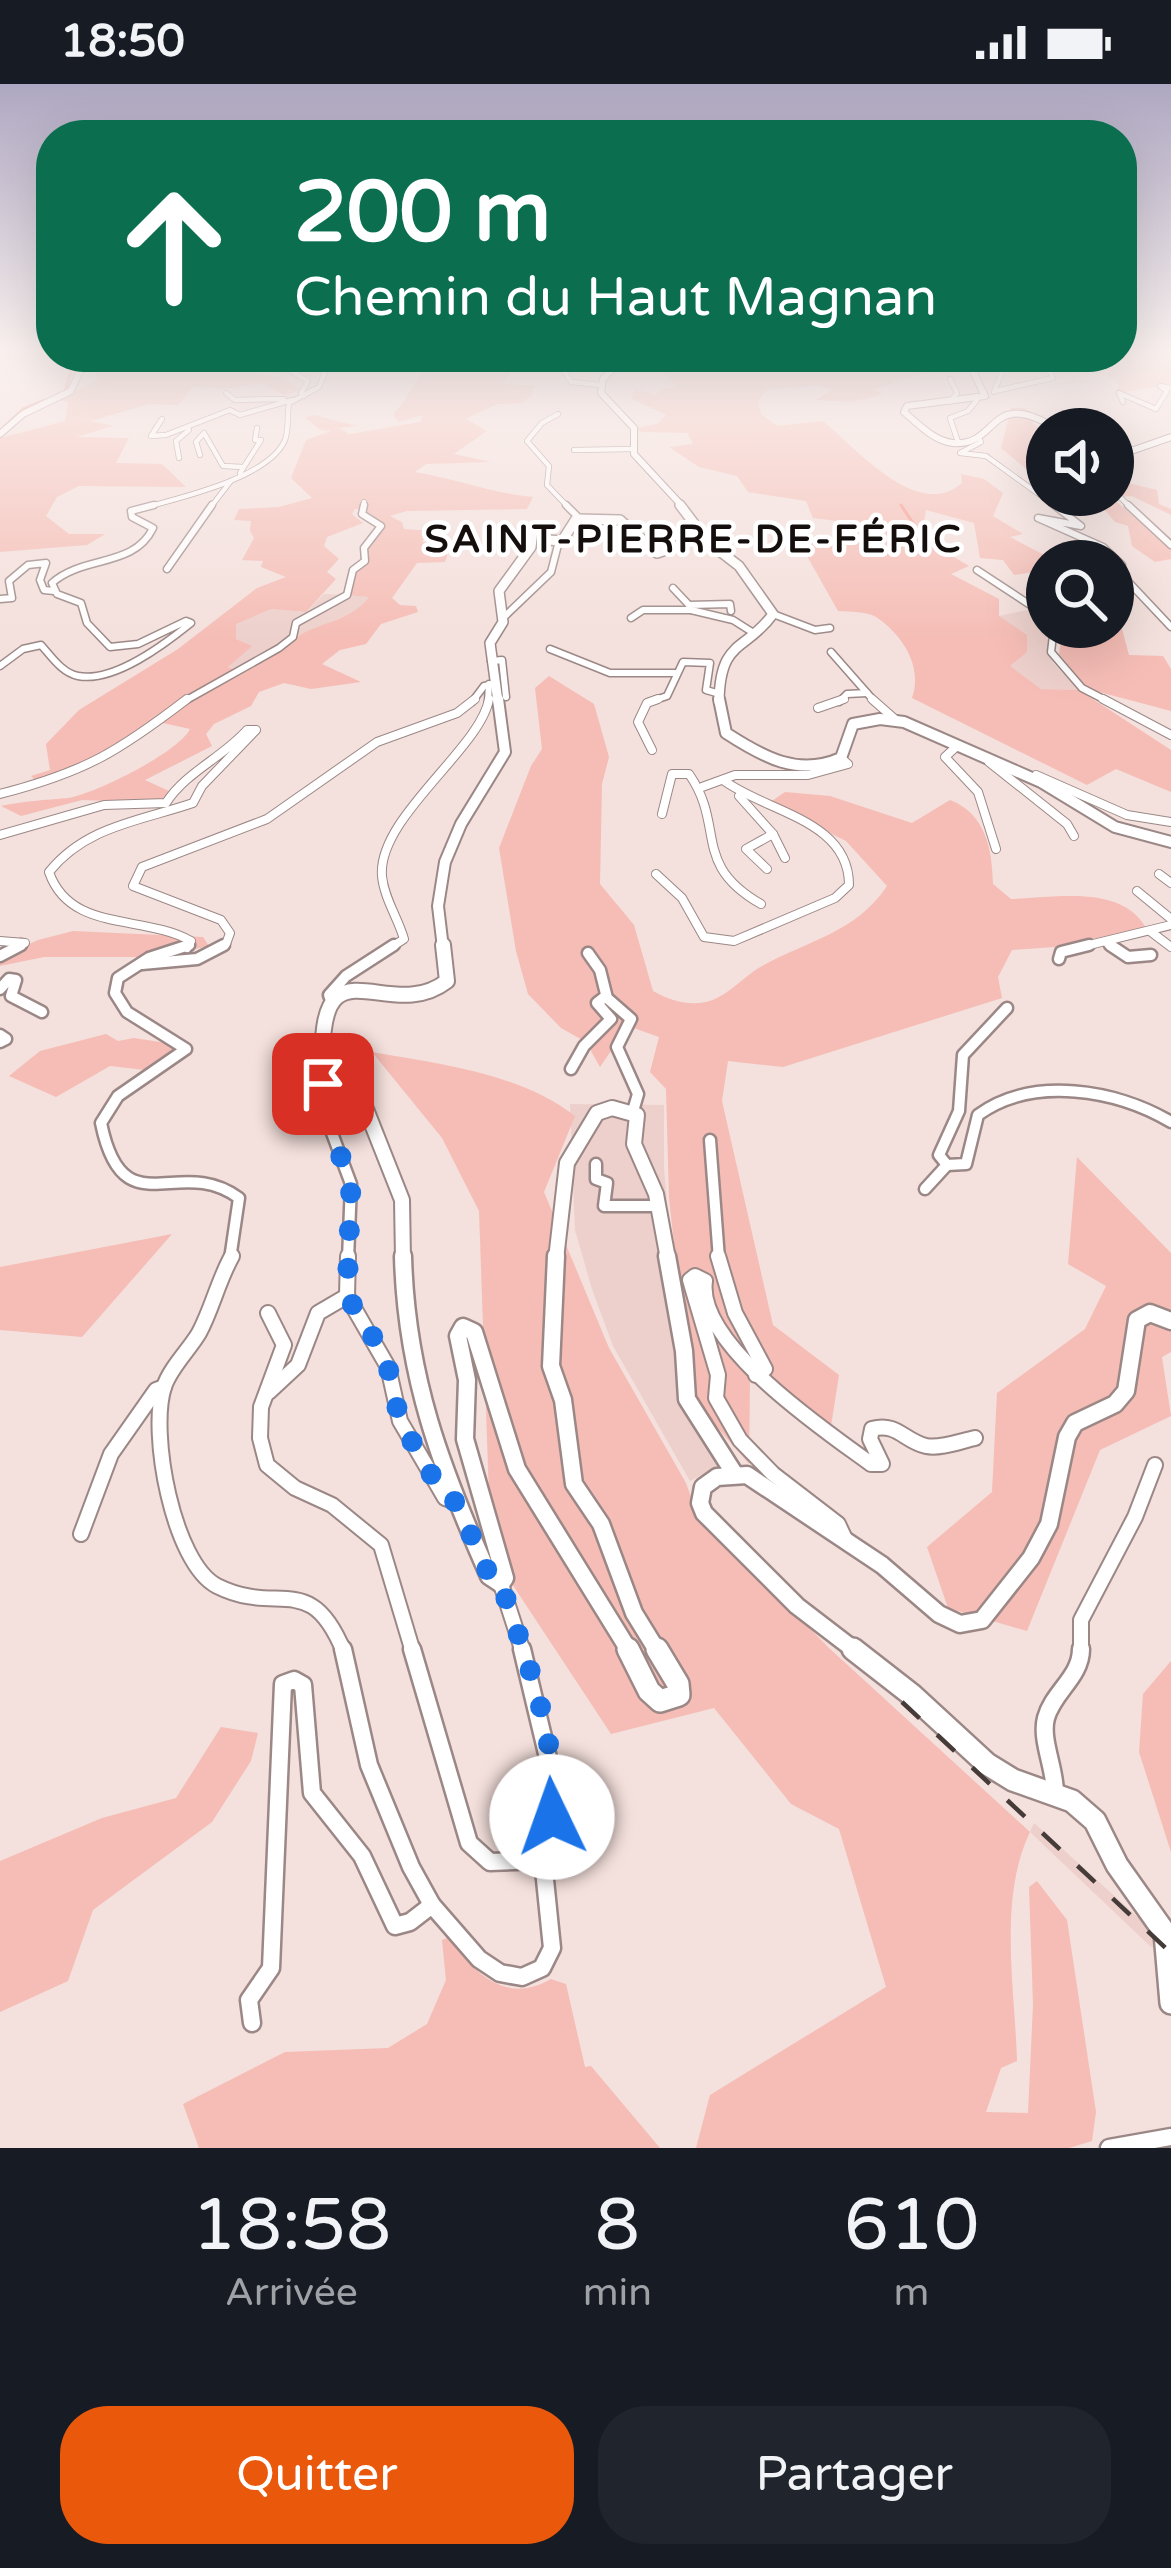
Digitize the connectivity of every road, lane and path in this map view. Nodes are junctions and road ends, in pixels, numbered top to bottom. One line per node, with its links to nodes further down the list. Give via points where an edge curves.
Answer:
1 (177, 448): 11 (street)
2 (198, 448): 10 (street)
3 (213, 448): 12 (street, via 222,464)
4 (252, 448): 12 (street)
5 (275, 448): 12 (street)
6 (533, 448): 16 (street, via 550,466 548,484)
7 (969, 448): 31 (street, via 960,453 986,456 1075,520 1081,526 1038,518 1106,549)
8 (634, 449): 9 (street); 17 (street)
9 (574, 450)
10 (200, 455)
11 (178, 457)
12 (242, 471): 13 (street)
13 (227, 481): 20 (street); 23 (street, via 130,512 153,528 147,543 65,570 52,580)
14 (364, 502): 55 (street, via 362,514 381,526 347,595 125,746 74,774)
15 (1134, 512): 19 (street)
16 (579, 518): 17 (street, via 624,522 654,553 663,551 665,536); 18 (street)
17 (702, 535): 28 (street, via 739,566)
18 (559, 541): 29 (street, via 550,572); 29 (street, via 533,531 531,547 499,591)
19 (1171, 545)
20 (167, 569)
21 (977, 570): 25 (street)
22 (673, 588): 26 (street)
23 (54, 591): 24 (street, via 40,580 46,563 33,563 9,580 12,598); 38 (street, via 81,603 110,647 193,622 166,643 90,676 70,674 41,645)
24 (0, 599)
25 (1026, 602)
26 (690, 608): 27 (street, via 723,602); 30 (street); 33 (street)
27 (731, 611)
28 (773, 614): 32 (street); 33 (street)
29 (503, 618): 37 (street)
30 (631, 618)
31 (1171, 627)
32 (830, 628)
33 (752, 632): 41 (street, via 729,655)
34 (1051, 648): 46 (street, via 1082,688)
35 (550, 649): 39 (street, via 610,674)
36 (831, 652): 42 (street)
37 (491, 661): 40 (street); 43 (street, via 502,661)
38 (0, 666)
39 (677, 673): 41 (street, via 687,659 705,660 706,690); 48 (street, via 667,696 647,703 638,722)
40 (493, 684): 79 (street, via 460,713 362,751 278,815 142,867 133,886 221,920 230,933 209,955); 82 (street, via 483,724 447,760 382,869 404,939 346,976 328,997); 82 (street, via 506,752 445,853 438,909 447,981 422,995 369,991)
41 (720, 694): 49 (street, via 726,734 771,759 806,769)
42 (867, 694): 44 (street); 45 (street)
43 (506, 697)
44 (818, 708)
45 (897, 721): 47 (street); 49 (street, via 854,724)
46 (1171, 735)
47 (957, 746): 50 (street); 62 (street, via 945,757 978,792)
48 (652, 750)
49 (841, 758): 52 (street, via 848,764 820,775)
50 (991, 760): 51 (street); 60 (street)
51 (1005, 766): 57 (street, via 1127,815); 61 (street, via 1115,827)
52 (724, 780): 53 (street); 54 (street)
53 (702, 787): 56 (street, via 674,772); 69 (street, via 713,862)
54 (733, 789): 58 (street); 65 (street, via 835,842 850,870 845,890 719,943 704,938 682,898)
55 (2, 797)
56 (662, 814)
57 (1171, 822)
58 (773, 834): 63 (street); 64 (street, via 746,849)
59 (0, 835): 79 (street, via 114,803 166,802 179,783 256,730 196,788 194,801 74,844 49,872 63,903 191,941)
60 (1074, 836)
61 (1171, 842)
62 (996, 849)
63 (785, 858)
64 (767, 869)
65 (656, 874)
66 (1159, 874): 67 (street)
67 (1171, 883)
68 (1137, 891): 70 (street)
69 (760, 904)
70 (1171, 922): 71 (street)
71 (1150, 931): 73 (street); 74 (street)
72 (0, 943): 77 (street, via 15,946)
73 (1108, 944): 76 (street, via 1128,957); 78 (street, via 1061,952)
74 (1171, 947)
75 (588, 953): 81 (street)
76 (1151, 955)
77 (0, 956)
78 (1059, 959)
79 (142, 964): 98 (street, via 118,978 118,1002 186,1049 109,1105 101,1123 111,1162 133,1181 214,1184 239,1198 235,1252 202,1328)
80 (0, 988): 84 (street, via 16,980 10,995)
81 (606, 996): 85 (street, via 597,1003 611,1019); 87 (street, via 631,1019 617,1047 638,1094)
82 (332, 1003): 86 (street, via 322,1021)
83 (1007, 1008): 91 (street, via 963,1055 958,1111 939,1155)
84 (42, 1012)
85 (571, 1069)
86 (325, 1071): 94 (street, via 326,1117 351,1184); 103 (street, via 364,1104 401,1200 407,1337 430,1438)
87 (633, 1111): 93 (street, via 634,1144); 106 (street, via 597,1113 567,1163 551,1366 574,1484 602,1524 634,1613 679,1695 661,1701 649,1691 524,1482 473,1332 463,1327 465,1439)
88 (1171, 1122): 91 (street, via 1106,1093 1000,1101 978,1115 966,1164)
89 (710, 1140): 97 (street, via 713,1250 764,1369)
90 (596, 1164): 93 (street, via 596,1179 607,1184 604,1206)
91 (947, 1165): 92 (street)
92 (925, 1189)
93 (657, 1206): 102 (street, via 688,1403)
94 (347, 1296): 99 (street, via 318,1313 298,1365); 103 (street, via 388,1367 400,1421 445,1498)
95 (268, 1313): 99 (street, via 284,1345)
96 (1171, 1321): 105 (street, via 1150,1313 1137,1321 1126,1391 1075,1423 1049,1524 982,1620 960,1624 939,1615)
97 (756, 1375): 100 (street, via 871,1464 882,1464 870,1439 878,1425 929,1447); 105 (street, via 695,1276 716,1398 740,1440 838,1524)
98 (164, 1387): 104 (street, via 111,1454); 109 (street, via 169,1503 180,1538 211,1583 243,1597 306,1600 331,1620 379,1792)
99 (266, 1395): 108 (street, via 260,1438 268,1465 381,1545 469,1843 490,1862)
100 (975, 1438)
101 (1156, 1465): 107 (street, via 1081,1620 1081,1664 1047,1712)
102 (734, 1473): 105 (street); 107 (street, via 701,1488 700,1506 796,1606 999,1772)
103 (456, 1502): 106 (street, via 489,1576)
104 (81, 1534)
105 (847, 1541)
106 (501, 1584): 108 (street, via 554,1783)
107 (1055, 1795): 110 (street, via 1095,1821 1127,1882 1160,1922)
108 (543, 1860): 109 (street, via 552,1948 532,1974 510,1977 490,1968)
109 (432, 1905): 111 (street, via 395,1926 382,1907 362,1856 312,1792 303,1685 283,1684 272,1968 249,2000)
110 (1169, 1996)
111 (252, 2023)
112 (1171, 2137): 113 (street)
113 (1109, 2148)

